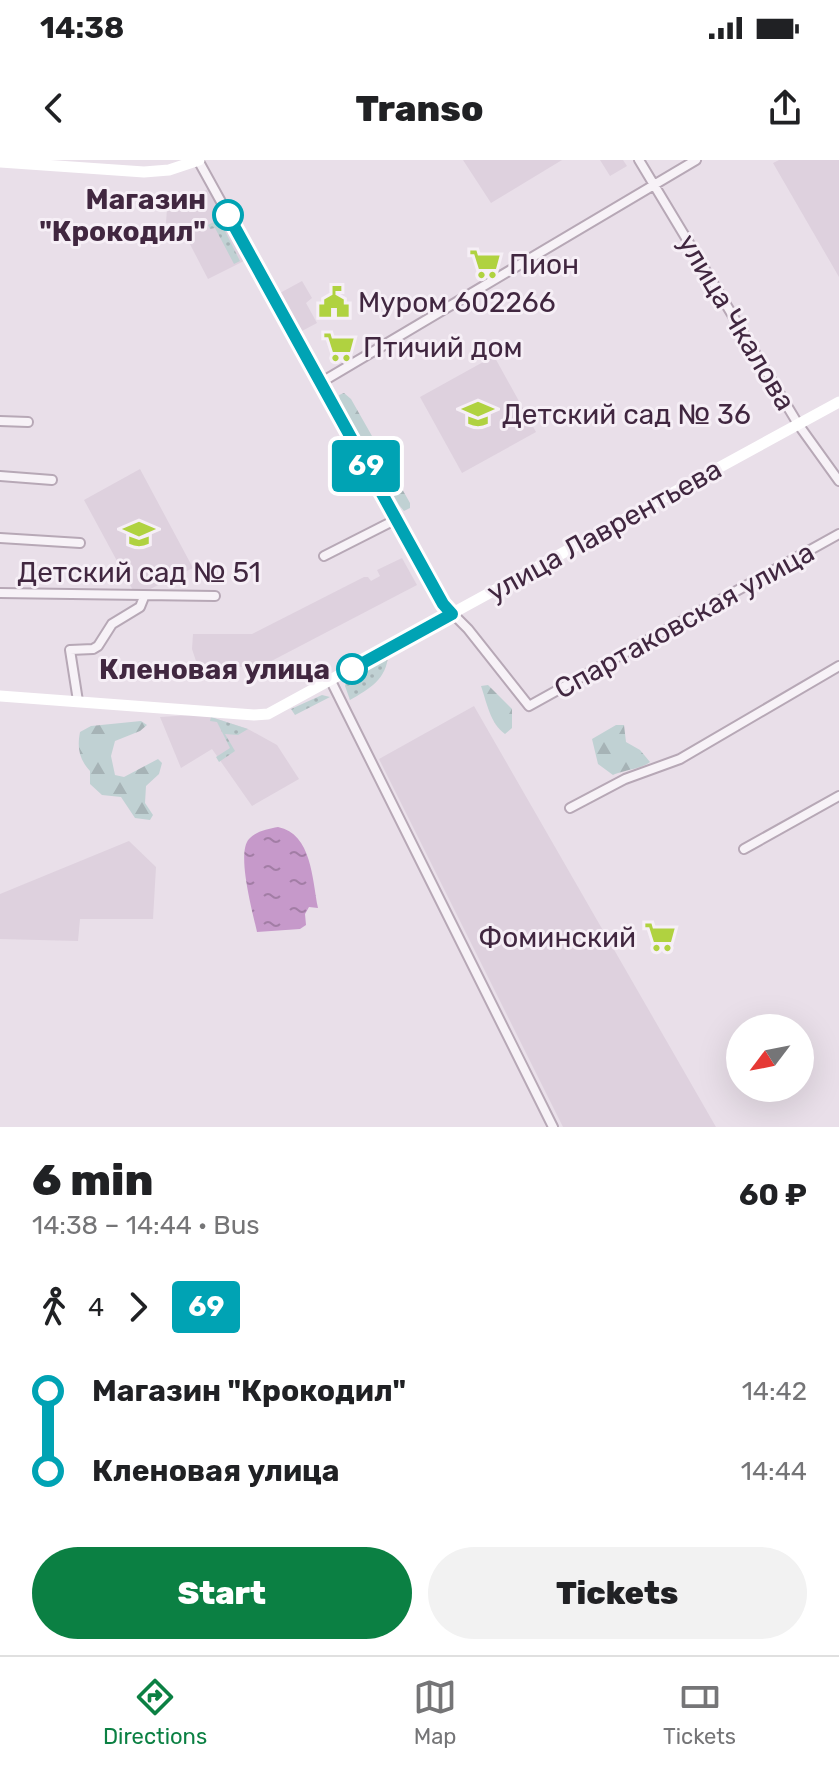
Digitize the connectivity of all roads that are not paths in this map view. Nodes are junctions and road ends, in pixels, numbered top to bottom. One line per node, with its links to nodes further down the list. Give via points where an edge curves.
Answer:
1 (199, 160): 4 (street, via 144,172); 6 (street)
2 (639, 160): 5 (street, улица Чкалова)
3 (696, 160): 5 (street)
4 (0, 162)
5 (655, 185): 6 (street); 10 (street, улица Чкалова)
6 (320, 383): 14 (street)
7 (839, 402): 10 (street, улица Лаврентьева)
8 (0, 421): 9 (street)
9 (28, 422)
10 (798, 424): 13 (street, улица Чкалова); 22 (street, улица Лаврентьева)
11 (0, 476): 12 (street)
12 (52, 480)
13 (839, 481)
14 (395, 520): 18 (street); 22 (street)
15 (839, 534): 22 (street, Спартаковская улица, via 529,706)
16 (0, 538): 17 (street)
17 (80, 543)
18 (324, 556)
19 (0, 593): 21 (street)
20 (215, 596): 21 (street)
21 (144, 597): 26 (street, via 140,607 112,624 98,646 70,650)
22 (452, 614): 24 (street, улица Лаврентьева)
23 (839, 666): 28 (street, via 680,759 625,779)
24 (331, 681): 26 (street, улица Лаврентьева, via 268,714); 30 (street)
25 (0, 696): 26 (street, улица Лаврентьева)
26 (78, 701)
27 (839, 796): 29 (street)
28 (570, 808)
29 (744, 849)
30 (553, 1127)

